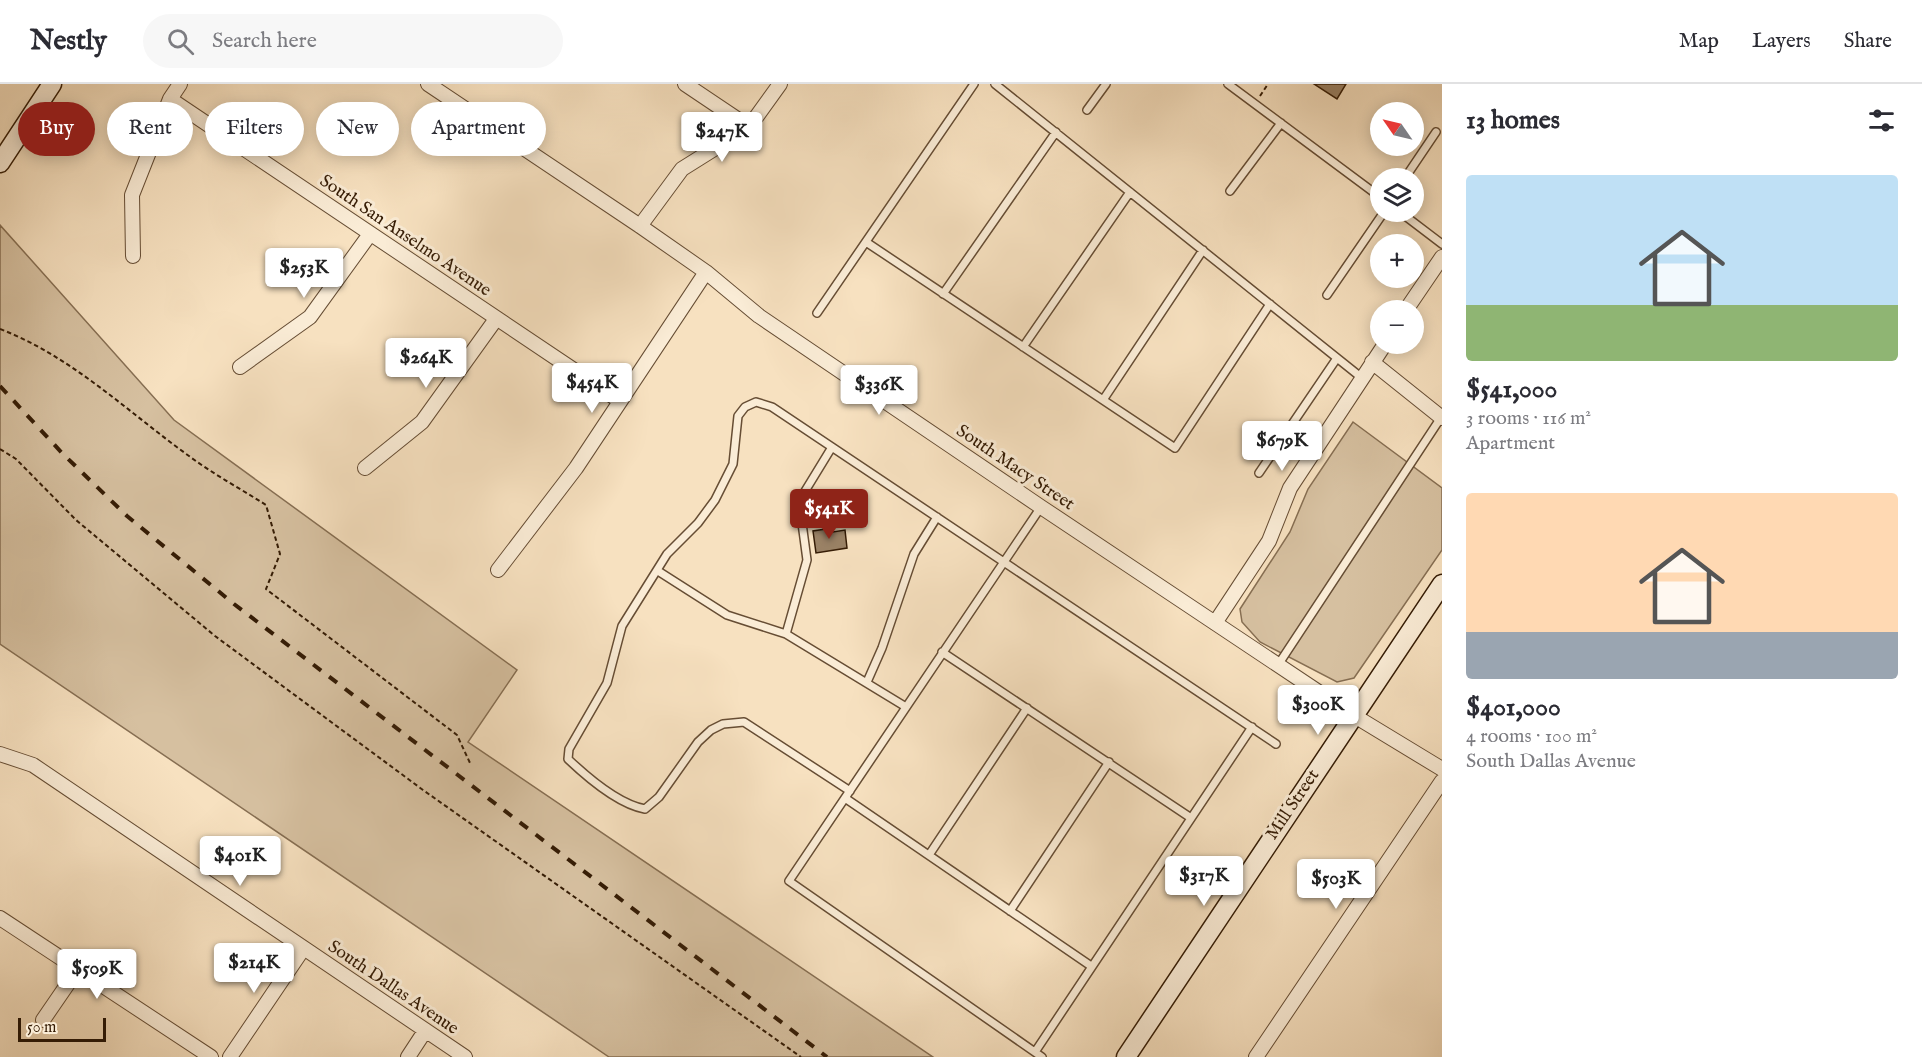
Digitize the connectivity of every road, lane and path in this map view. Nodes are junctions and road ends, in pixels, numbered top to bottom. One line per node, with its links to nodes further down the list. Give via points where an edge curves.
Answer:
1 (52, 84): 18 (main road)
2 (180, 84): 11 (street)
3 (428, 84): 25 (street, South Macy Street)
4 (685, 84): 15 (street)
5 (780, 84): 15 (street)
6 (974, 84): 27 (lane)
7 (995, 84): 16 (lane)
8 (1106, 84): 13 (lane)
9 (1228, 84): 12 (lane)
10 (1268, 84): 12 (path)
11 (170, 99): 26 (street, South San Anselmo Avenue); 30 (street, via 132,195)
12 (1254, 103): 14 (lane)
13 (1087, 110)
14 (1281, 123): 20 (lane); 21 (lane)
15 (748, 128): 25 (street, via 682,169)
16 (1056, 132): 22 (lane); 33 (lane)
17 (1436, 132): 19 (lane)
18 (0, 163)
19 (1412, 168)
20 (1370, 190)
21 (1230, 191)
22 (1130, 192): 29 (lane); 40 (lane)
23 (1377, 222): 34 (lane)
24 (1413, 222): 28 (lane)
25 (640, 226): 32 (street, South Macy Street)
26 (370, 234): 38 (street, South San Anselmo Avenue); 44 (street, via 310,317)
27 (866, 242): 33 (lane); 37 (lane)
28 (1442, 244)
29 (1203, 250): 36 (lane); 46 (lane)
30 (133, 256)
31 (1442, 257): 35 (street)
32 (706, 272): 47 (street); 53 (street, South Macy Street, via 759,316)
33 (943, 294): 40 (lane)
34 (1327, 295)
35 (1414, 300)
36 (1270, 304): 42 (lane); 46 (lane, via 1175,448)
37 (817, 313)
38 (496, 319): 47 (street, South San Anselmo Avenue); 51 (street, via 422,422)
39 (0, 329): 71 (path, via 30,341 136,413 189,456 266,505 280,554 266,589 457,735)
40 (1023, 347): 46 (lane)
41 (1377, 354): 43 (street)
42 (1337, 358): 45 (lane); 52 (lane)
43 (1372, 362): 45 (street); 48 (street)
44 (240, 367)
45 (1362, 378): 59 (street, via 1290,488 1269,541)
46 (1103, 400)
47 (620, 401): 56 (street, via 576,468)
48 (1442, 417): 62 (lane)
49 (832, 447): 54 (lane); 57 (lane, via 772,407 756,402 745,407 738,416 733,464 715,500 667,554); 60 (lane, via 799,501 807,560)
50 (0, 449): 89 (path, via 215,636 433,797)
51 (365, 468)
52 (1259, 473)
53 (1041, 507): 55 (lane); 59 (street, South Macy Street)
54 (937, 517): 55 (lane); 63 (lane, via 914,554)
55 (1005, 561): 61 (lane); 67 (lane)
56 (498, 570)
57 (658, 571): 60 (lane, via 727,615); 74 (lane, via 622,626 607,683 569,749 568,759 633,807 645,809 659,797 711,730 723,724 744,722)
58 (1442, 584): 66 (main road, Mill Street)
59 (1215, 623): 62 (street, South Macy Street)
60 (786, 634): 63 (lane)
61 (942, 652): 64 (lane); 65 (lane)
62 (1278, 665): 66 (street, South Macy Street)
63 (867, 682): 64 (lane)
64 (906, 707): 74 (lane)
65 (1027, 708): 70 (lane); 76 (lane)
66 (1353, 715): 72 (street, South Macy Street); 90 (main road, Mill Street)
67 (1252, 727): 68 (lane); 75 (lane)
68 (1276, 744)
69 (0, 754): 79 (street, South Dallas Avenue, via 33,765)
70 (1109, 762): 75 (lane); 77 (lane)
71 (470, 763)
72 (1442, 768)
73 (1442, 781): 91 (street)
74 (848, 794): 76 (lane); 84 (lane, via 789,881)
75 (1191, 818): 80 (lane)
76 (929, 855): 77 (lane)
77 (1010, 911): 80 (lane)
78 (0, 918): 81 (street)
79 (303, 949): 83 (street, South Dallas Avenue); 86 (street)
80 (1091, 966): 84 (lane)
81 (78, 969): 82 (street); 85 (street)
82 (43, 1020)
83 (425, 1031): 87 (street); 88 (street, South Dallas Avenue)
84 (1038, 1055)
85 (211, 1057)
86 (230, 1057)
87 (408, 1057)
88 (465, 1057)
89 (801, 1057)
90 (1126, 1057)
91 (1256, 1057)

